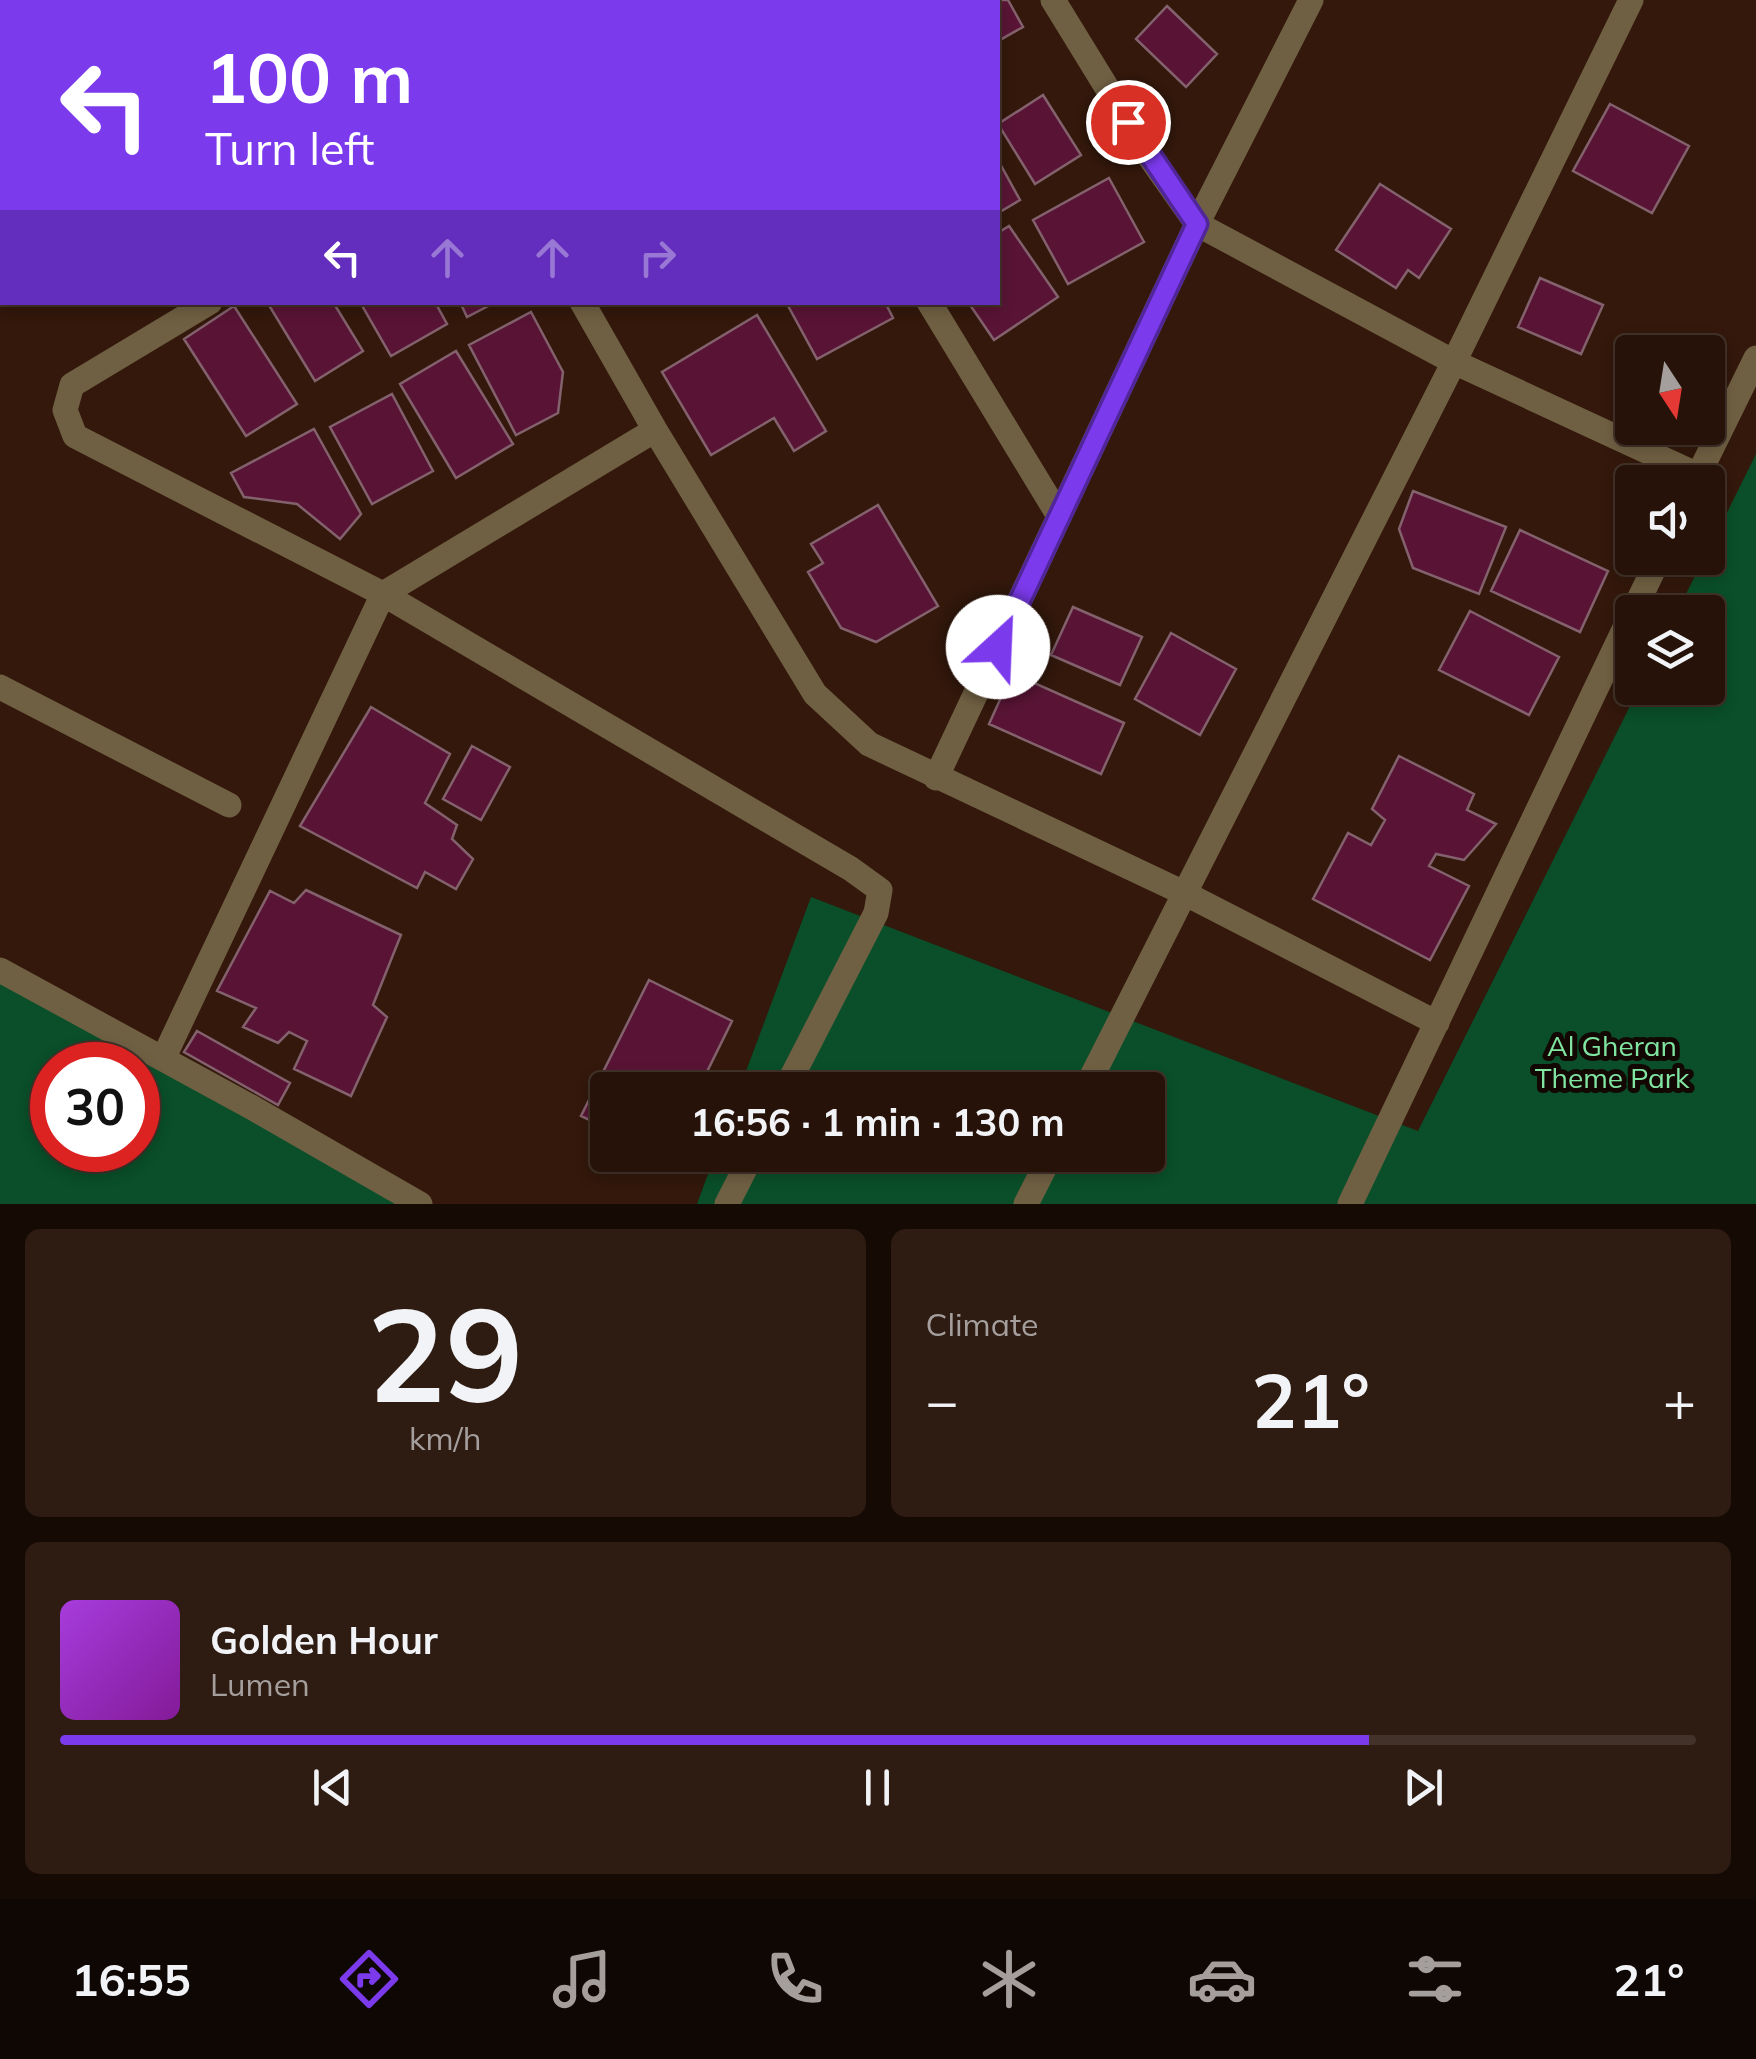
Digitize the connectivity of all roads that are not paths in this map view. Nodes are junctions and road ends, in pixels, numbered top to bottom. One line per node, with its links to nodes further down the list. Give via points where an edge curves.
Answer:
1 (1054, 0): 4 (street)
2 (1311, 0): 4 (street)
3 (1631, 0): 9 (street)
4 (1197, 224): 9 (street); 13 (street)
5 (205, 305): 14 (street, via 72,385 64,410 76,436)
6 (584, 305): 10 (street)
7 (932, 305): 13 (street)
8 (1756, 358): 12 (street)
9 (1454, 362): 11 (street); 19 (street)
10 (655, 430): 14 (street); 17 (street, via 815,694 869,744)
11 (1667, 465)
12 (1703, 465)
13 (1059, 516): 17 (street)
14 (384, 594): 22 (street); 23 (street, via 880,890 876,913)
15 (1615, 651): 21 (street)
16 (0, 687): 18 (street)
17 (936, 778): 19 (street)
18 (230, 805)
19 (1186, 894): 21 (street); 24 (street)
20 (0, 970): 22 (street)
21 (1437, 1024): 30 (street)
22 (163, 1058): 27 (street)
23 (794, 1072)
24 (1094, 1072)
25 (743, 1172): 28 (street)
26 (1042, 1172): 29 (street)
27 (420, 1204)
28 (727, 1204)
29 (1026, 1204)
30 (1350, 1204)

